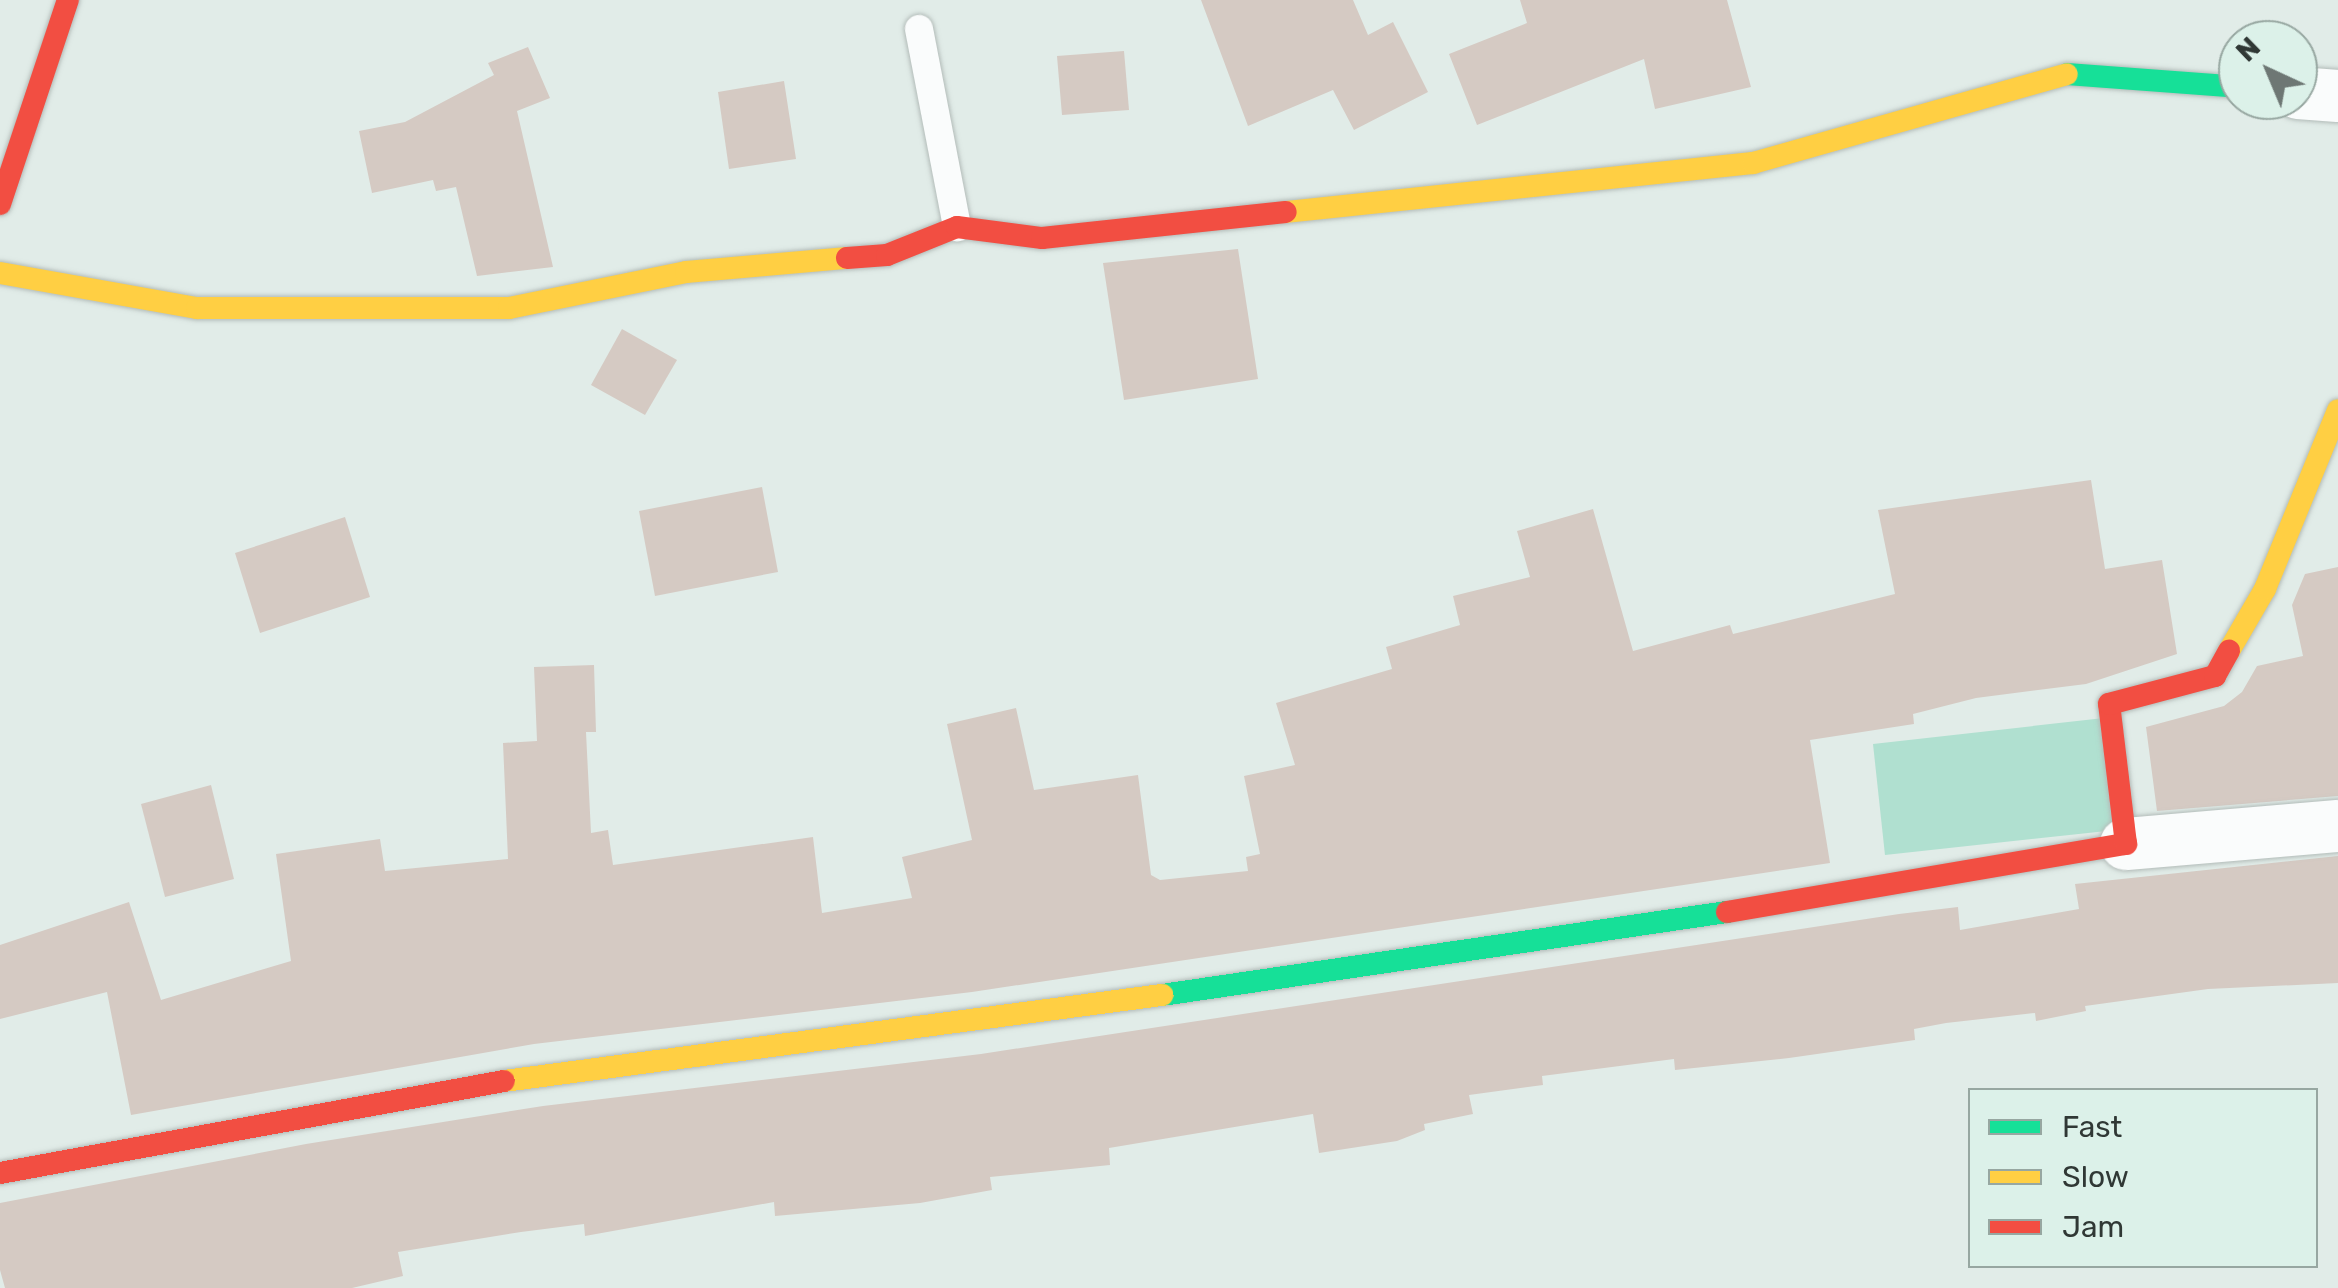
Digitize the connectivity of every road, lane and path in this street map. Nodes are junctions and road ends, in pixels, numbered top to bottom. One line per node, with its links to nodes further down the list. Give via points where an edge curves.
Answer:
1 (68, 0): 4 (street)
2 (919, 28): 5 (lane)
3 (2218, 85): 5 (street, via 2072,73 1753,164 1042,238)
4 (0, 204)
5 (957, 227): 6 (street, via 887,255 686,272 509,308 305,302 197,308)
6 (0, 273)
7 (2338, 410): 9 (street, via 2266,589 2215,676 2109,704)
8 (2338, 826): 9 (street)
9 (2126, 844): 10 (street, via 1701,916 976,1024 520,1078 300,1113)
10 (0, 1174)

